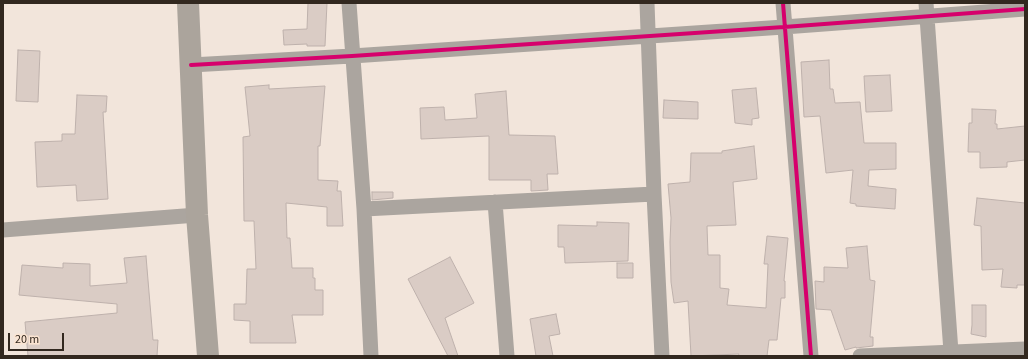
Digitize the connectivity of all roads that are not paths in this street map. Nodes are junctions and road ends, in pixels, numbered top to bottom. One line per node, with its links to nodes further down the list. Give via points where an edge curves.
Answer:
1 (188, 3): 10 (street)
2 (349, 3): 9 (street)
3 (647, 3): 8 (street)
4 (783, 3): 7 (street)
5 (1025, 9): 6 (street)
6 (926, 10): 7 (street); 17 (street)
7 (784, 27): 8 (street); 22 (street)
8 (648, 36): 9 (street); 11 (street)
9 (352, 56): 10 (street); 13 (street)
10 (191, 66): 14 (street)
11 (654, 194): 12 (street); 21 (street)
12 (496, 202): 13 (street); 20 (street)
13 (364, 209): 19 (street)
14 (197, 215): 15 (street); 18 (street)
15 (3, 230)
16 (1025, 349): 17 (street)
17 (951, 352): 23 (street)
18 (208, 356)
19 (371, 356)
20 (507, 356)
21 (662, 356)
22 (811, 356)
23 (860, 356)

